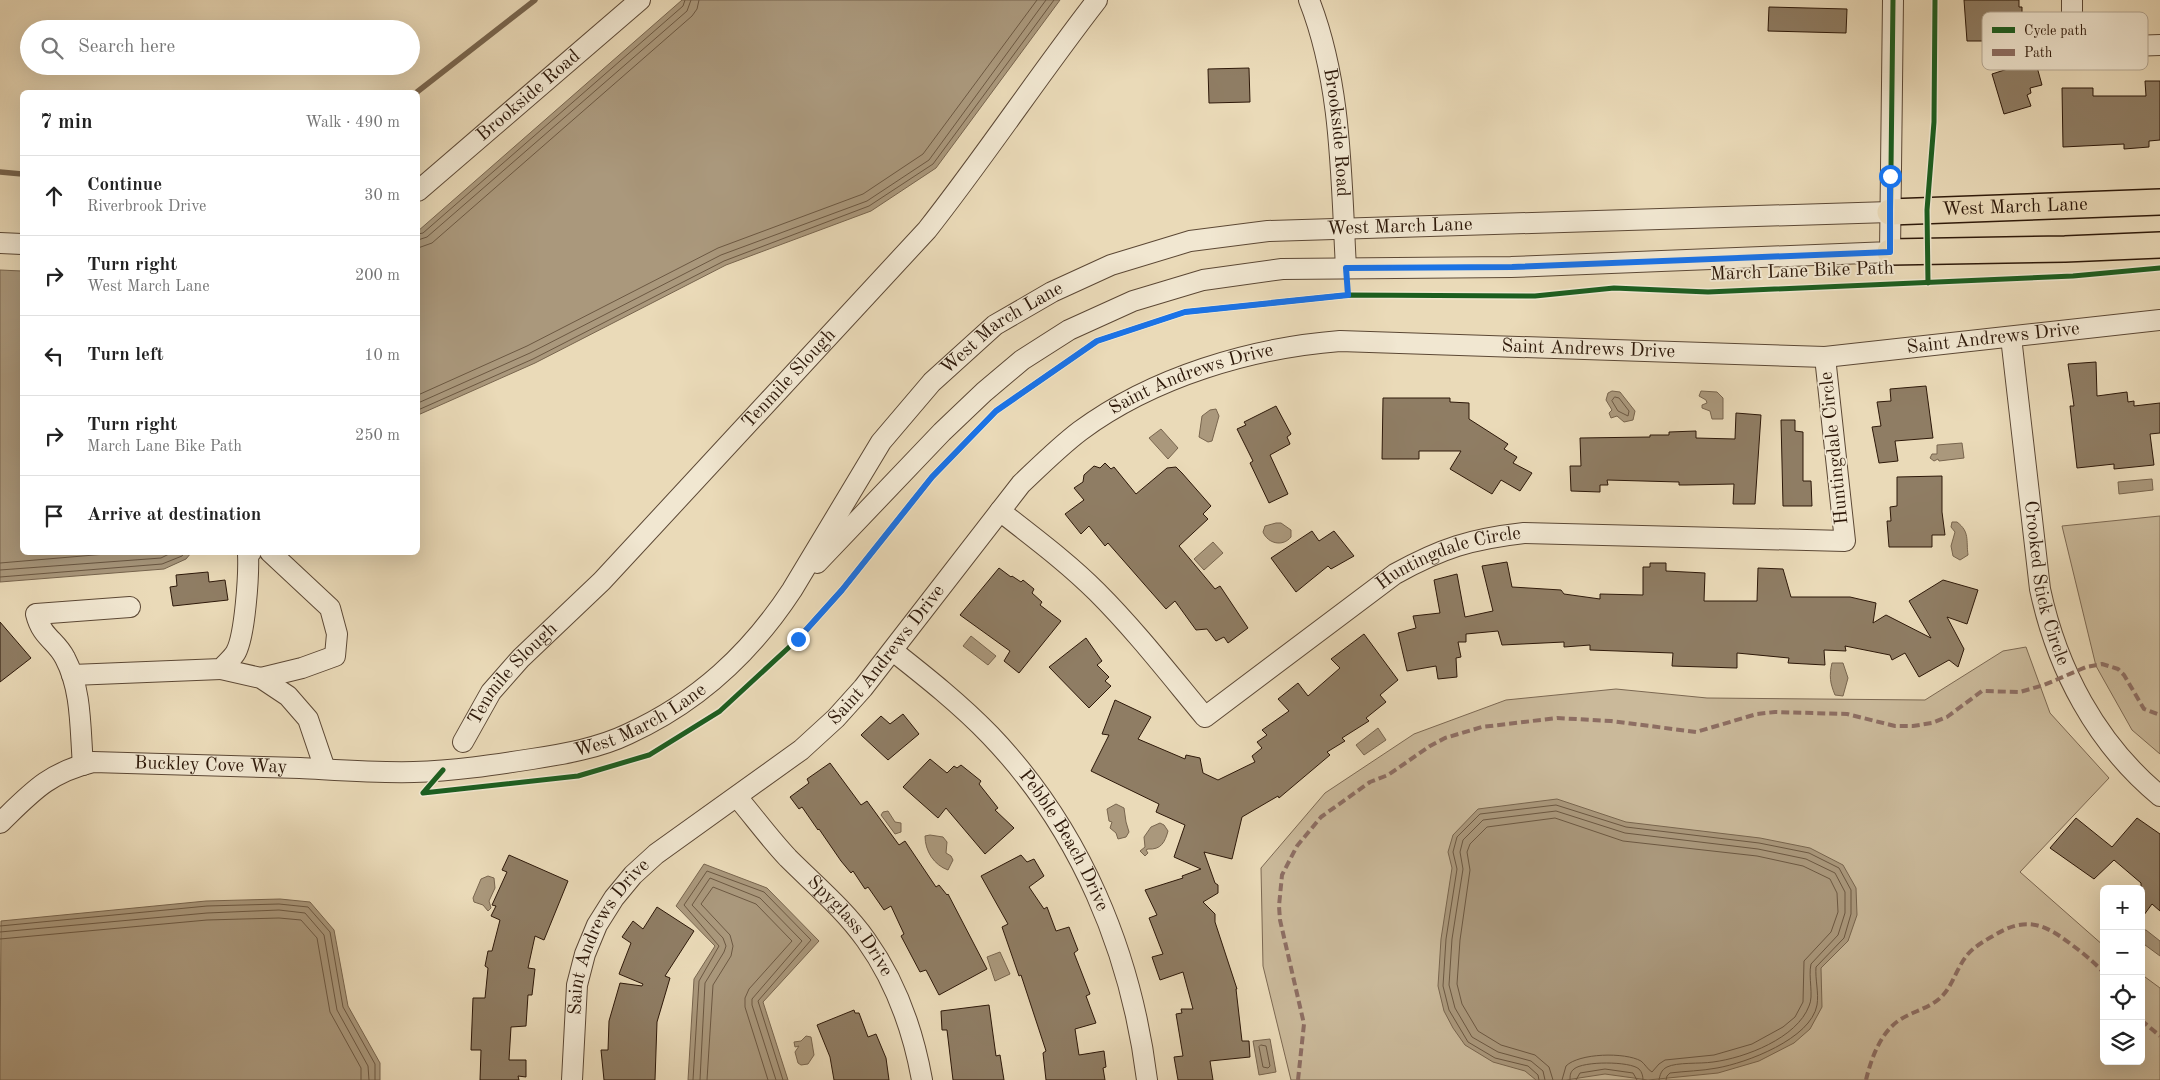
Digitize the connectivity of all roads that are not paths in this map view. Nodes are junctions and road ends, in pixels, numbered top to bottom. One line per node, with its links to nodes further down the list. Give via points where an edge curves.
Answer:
1 (640, 0): 5 (street, Brookside Road)
2 (1097, 0): 26 (street, Tenmile Slough, via 927,230 602,581 521,658 491,692)
3 (1309, 0): 8 (street, Brookside Road, via 1332,82)
4 (1893, 0): 7 (street)
5 (420, 189)
6 (2160, 202): 7 (main road, West March Lane)
7 (1890, 212): 8 (street, West March Lane); 12 (street)
8 (1344, 228): 13 (street, Brookside Road); 20 (street, West March Lane, via 1268,231 1190,241 1102,269 1052,292 995,325 932,382 881,442)
9 (0, 243): 10 (street)
10 (20, 244)
11 (2160, 245): 12 (main road, West March Lane, via 2065,250)
12 (1890, 252): 13 (street, West March Lane, via 1512,267)
13 (1346, 268): 20 (street, West March Lane, via 1282,270 1203,280 1133,301 1069,330 1022,360 984,392)
14 (2160, 320): 15 (street, Saint Andrews Drive)
15 (2011, 337): 16 (street, Saint Andrews Drive); 30 (street, Crooked Stick Circle, via 2040,589 2047,620 2061,662 2096,726 2124,761)
16 (1825, 357): 17 (street, Saint Andrews Drive, via 1340,341 1299,344 1213,366 1159,386 1122,405 1081,430 1052,454); 17 (street, Huntingdale Circle, via 1845,541 1524,533 1455,546 1395,574 1205,717 1134,631 1096,591)
17 (1000, 511): 22 (street, Saint Andrews Drive)
18 (248, 555): 23 (street, via 244,618 236,652)
19 (273, 555): 25 (street, via 330,608 337,634 335,656)
20 (792, 590): 29 (street, West March Lane, via 743,654 709,685 666,715 634,731 584,749)
21 (130, 607): 24 (street, via 36,614 40,628 65,657)
22 (893, 651): 31 (street, Saint Andrews Drive, via 836,718 801,750); 35 (street, Pebble Beach Drive, via 951,697 990,735 1024,773 1060,825 1099,898 1117,944 1135,1009)
23 (220, 669): 24 (street); 25 (street)
24 (72, 675): 27 (street)
25 (261, 678): 28 (street, via 288,696 308,718)
26 (463, 742)
27 (83, 765): 28 (street, Buckley Cove Way, via 93,762); 32 (street, Buckley Cove Way, via 48,779)
28 (325, 769): 29 (street, Buckley Cove Way)
29 (443, 770)
30 (2160, 796)
31 (737, 797): 33 (street, Saint Andrews Drive, via 656,854 633,875 597,925 577,985); 34 (street, Spyglass Drive, via 788,858 842,909 867,941 905,1013)
32 (0, 823)
33 (572, 1080)
34 (922, 1080)
35 (1147, 1080)

